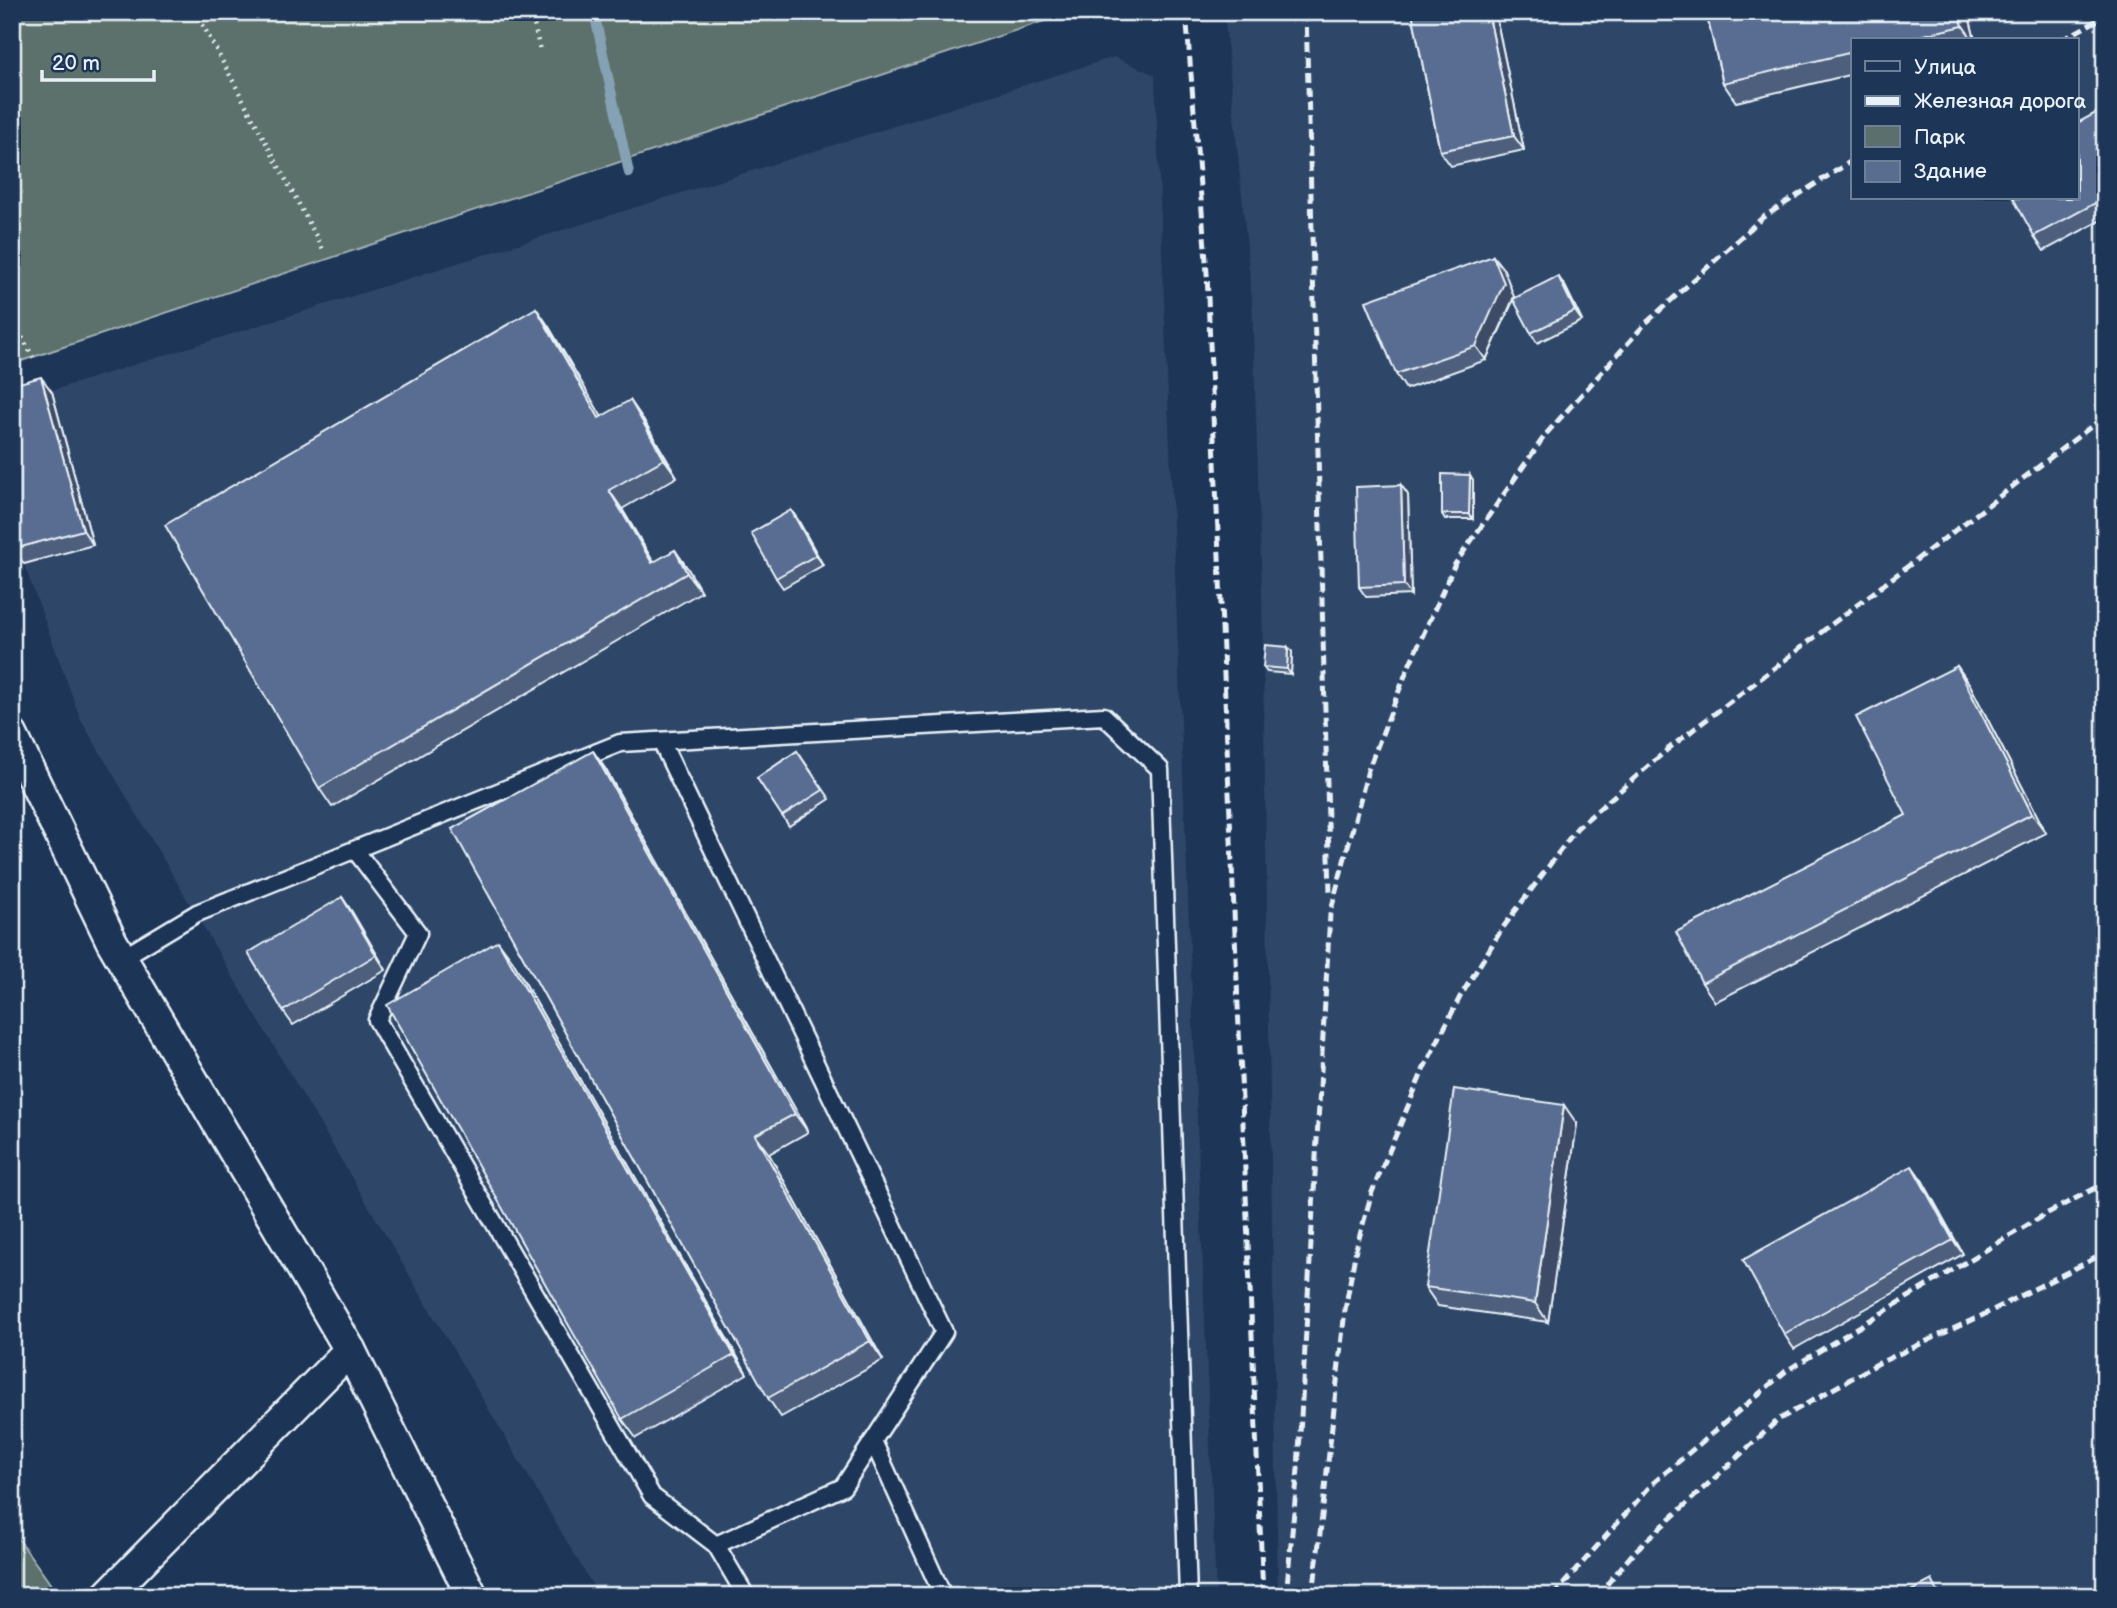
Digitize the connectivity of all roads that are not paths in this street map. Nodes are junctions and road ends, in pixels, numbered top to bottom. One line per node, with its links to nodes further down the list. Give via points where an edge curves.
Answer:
1 (12, 735): 4 (street)
2 (661, 741): 3 (lane, via 620,743); 6 (lane, via 944,1332); 12 (lane, via 1104,716 1160,769)
3 (355, 849): 4 (lane, via 197,913); 7 (lane, via 418,933 377,1020 652,1496)
4 (122, 958): 5 (street)
5 (350, 1350): 8 (street); 9 (street)
6 (873, 1441): 7 (lane, via 843,1488); 11 (lane)
7 (716, 1545): 10 (lane)
8 (107, 1596)
9 (472, 1596)
10 (746, 1596)
11 (943, 1596)
12 (1188, 1596)

